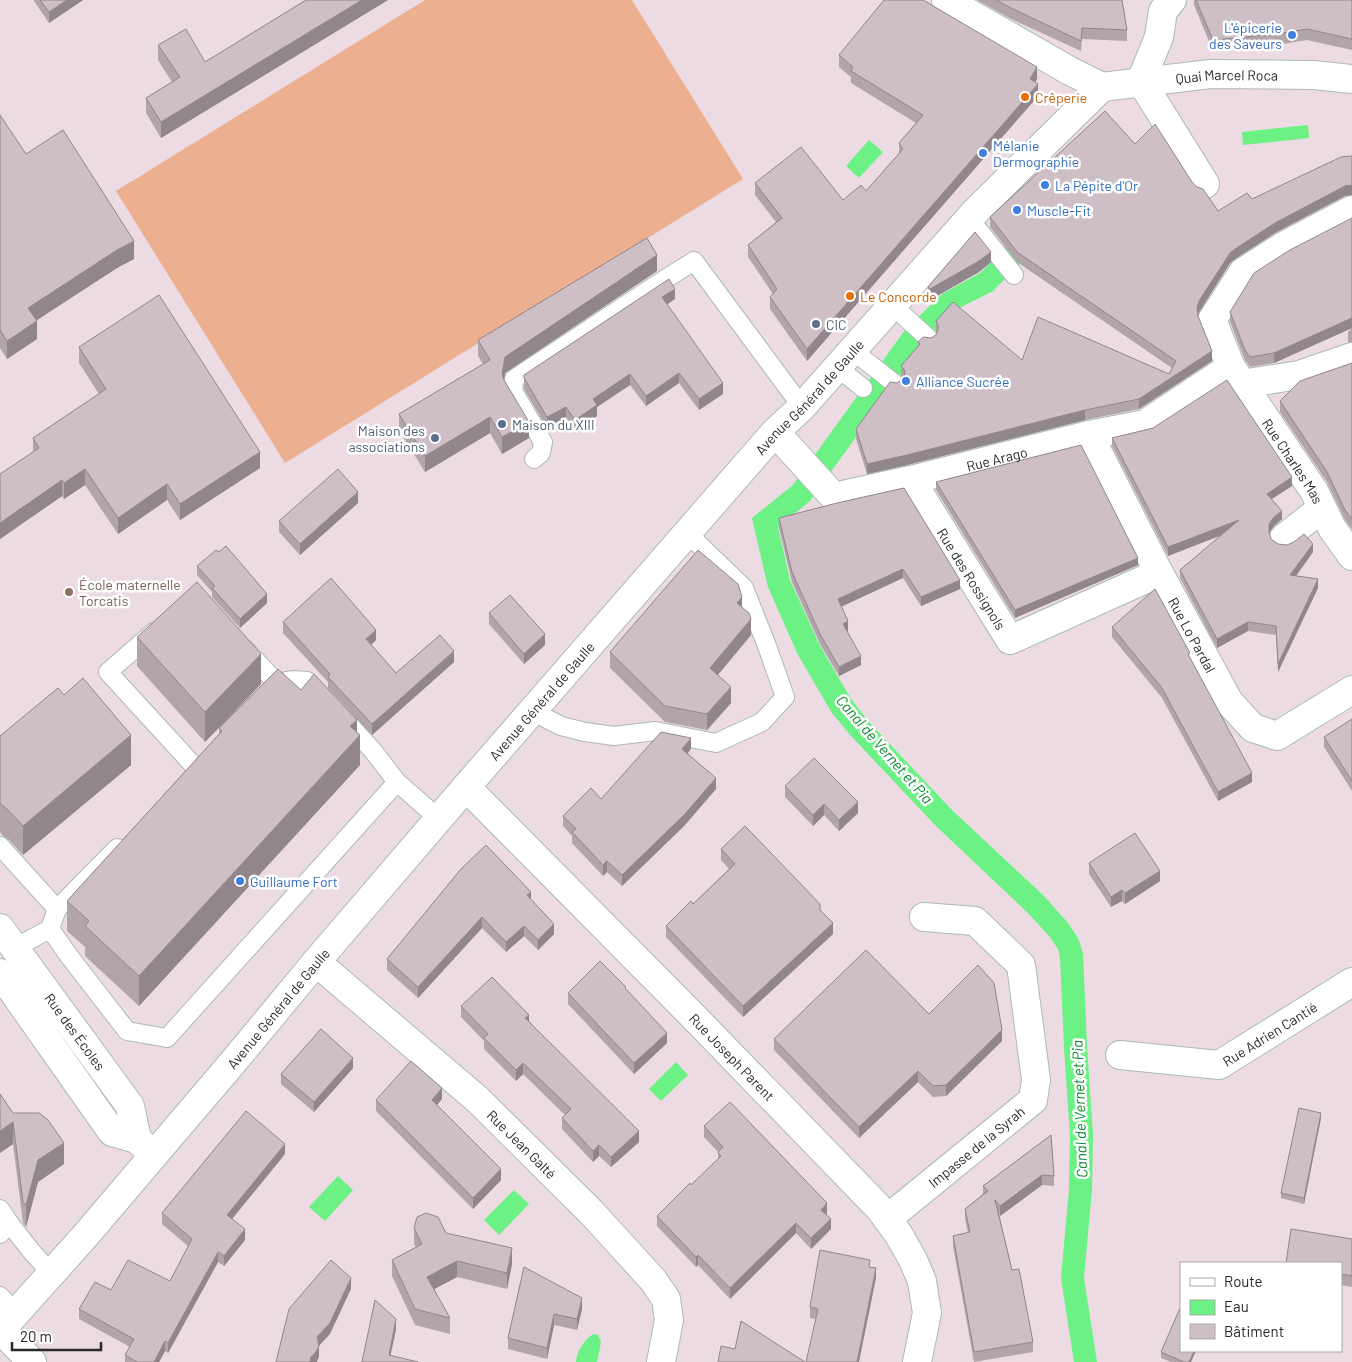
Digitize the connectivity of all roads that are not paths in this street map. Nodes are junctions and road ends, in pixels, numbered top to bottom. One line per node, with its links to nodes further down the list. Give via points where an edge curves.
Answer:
1 (946, 0): 5 (street)
2 (1172, 0): 4 (street, via 1163,11 1158,37)
3 (1352, 79): 4 (street, Quai Marcel Roca, via 1314,75 1210,74)
4 (1141, 81): 5 (street, Quai Marcel Roca); 6 (street)
5 (1102, 86): 8 (street, Avenue Général de Gaulle)
6 (1204, 184)
7 (1352, 210): 14 (street, Rue Charles Mas, via 1282,246 1243,272 1212,320)
8 (969, 218): 9 (lane); 10 (street, Avenue Général de Gaulle)
9 (1014, 275)
10 (901, 313): 11 (lane); 13 (street, Avenue Général de Gaulle)
11 (928, 338)
12 (1352, 357): 14 (street, via 1299,375)
13 (845, 358): 15 (lane, via 876,370); 16 (lane); 17 (street, Avenue Général de Gaulle)
14 (1237, 376): 19 (street, Rue Arago, via 1145,424); 22 (street, Rue Charles Mas)
15 (894, 383)
16 (863, 388)
17 (802, 407): 18 (street, Avenue Général de Gaulle); 20 (lane, via 694,261 514,380 513,391 543,442 541,453)
18 (774, 432): 21 (street, Rue Arago, via 834,497); 23 (street, Avenue Général de Gaulle)
19 (1089, 435): 21 (street, Rue Arago); 26 (street, Rue Lo Pardal)
20 (534, 460)
21 (911, 480): 26 (street, Rue des Rossignols, via 1010,640)
22 (1322, 508): 24 (street); 25 (street, Rue Charles Mas)
23 (687, 533): 32 (street, Avenue Général de Gaulle); 32 (lane, via 744,588 785,698 762,722 716,743 656,731 614,736 585,732 561,726)
24 (1284, 538)
25 (1352, 556)
26 (1159, 573): 30 (street, Rue Lo Pardal, via 1229,702 1253,728 1277,736)
27 (167, 621): 34 (lane, via 108,672)
28 (234, 636): 29 (lane)
29 (278, 684): 31 (lane); 36 (lane, via 289,679 307,681 374,752)
30 (1352, 690)
31 (255, 706)
32 (532, 711): 37 (street, Avenue Général de Gaulle)
33 (208, 753): 34 (lane)
34 (195, 767): 35 (lane)
35 (181, 781)
36 (397, 782): 38 (lane); 43 (lane, via 167,1038 128,1032)
37 (466, 787): 38 (street, Avenue Général de Gaulle); 51 (street, Rue Joseph Parent, via 692,1015)
38 (440, 819): 45 (street, Avenue Général de Gaulle)
39 (126, 838): 41 (lane)
40 (0, 846): 41 (lane)
41 (57, 909): 43 (lane)
42 (924, 917): 51 (street, Impasse de la Syrah, via 975,922 1020,964 1036,1080 1033,1100)
43 (50, 929): 44 (lane)
44 (7, 938): 49 (street, Rue des Écoles, via 130,1106)
45 (316, 962): 49 (street, Avenue Général de Gaulle, via 234,1060); 56 (street, Rue Jean Galté, via 477,1099 653,1280 666,1300 669,1320)
46 (0, 973): 49 (street, Rue des Écoles, via 112,1132)
47 (1352, 982): 48 (street, Rue Adrien Cantié, via 1219,1065)
48 (1120, 1055)
49 (145, 1147): 53 (street, Avenue Général de Gaulle, via 85,1236)
50 (0, 1209): 52 (lane)
51 (887, 1219): 57 (street, Rue Joseph Parent, via 922,1280 927,1313)
52 (5, 1229): 53 (lane)
53 (51, 1273): 54 (street, Avenue Général de Gaulle)
54 (4, 1318): 55 (street)
55 (32, 1362)
56 (661, 1362)
57 (917, 1362)

